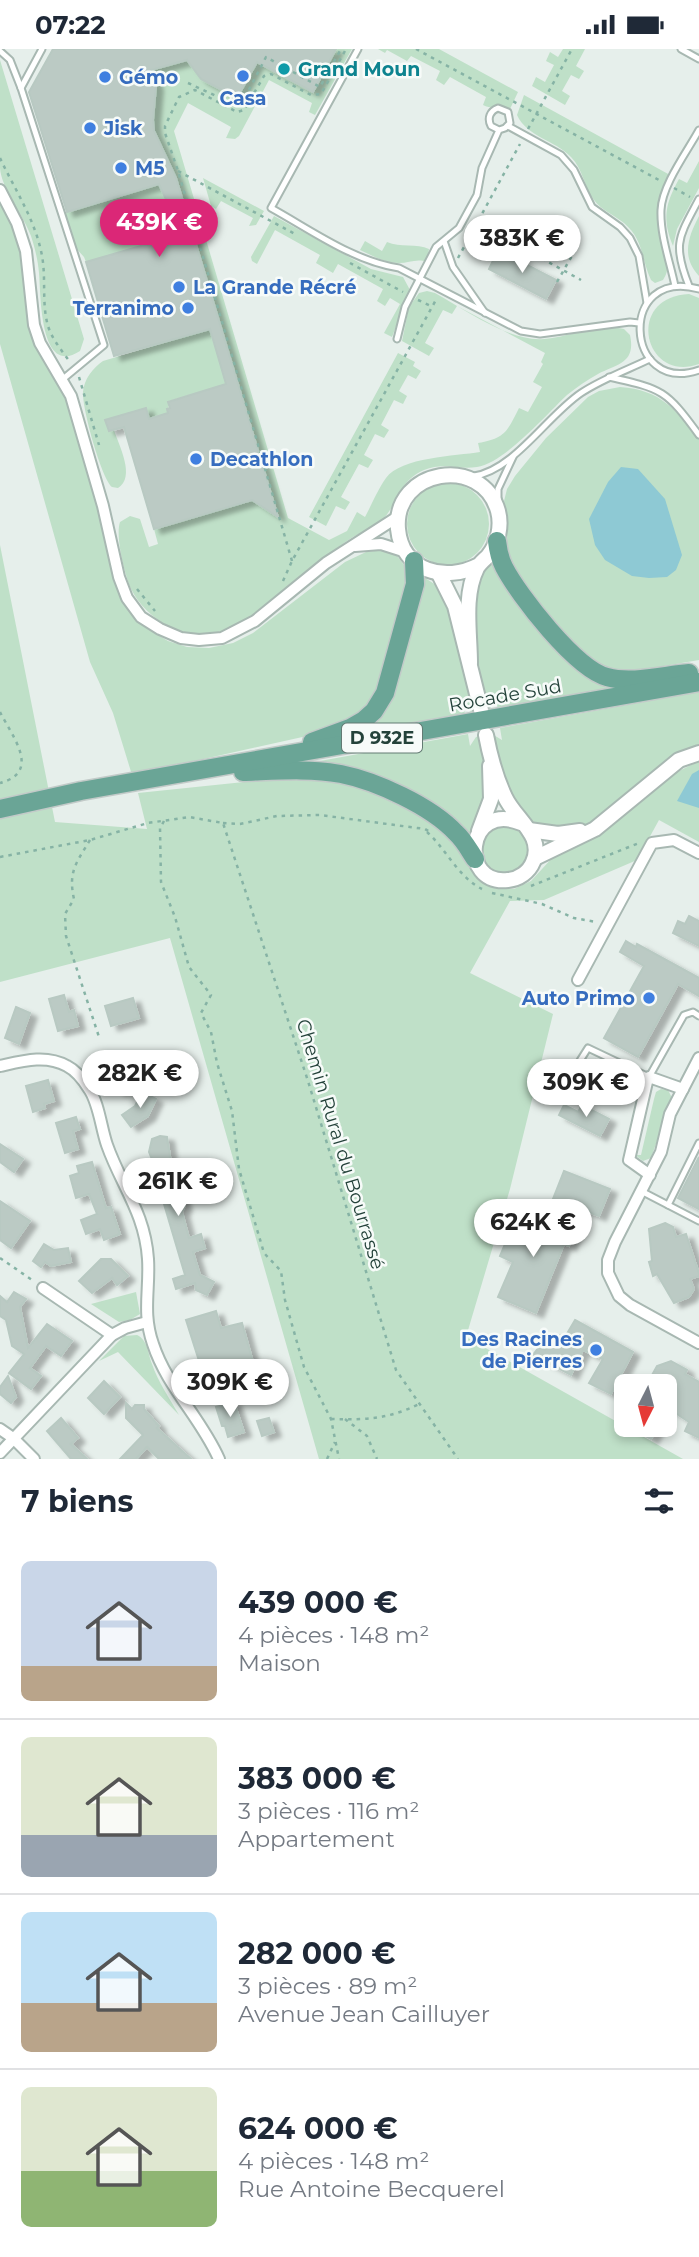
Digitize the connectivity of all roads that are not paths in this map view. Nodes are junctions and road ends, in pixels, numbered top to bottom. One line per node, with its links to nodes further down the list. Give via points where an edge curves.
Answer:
1 (41, 49): 6 (lane)
2 (358, 49): 13 (lane, via 271,208 379,265)
3 (681, 49): 5 (lane)
4 (0, 51): 6 (lane, via 10,60)
5 (699, 59)
6 (21, 87): 24 (lane, via 104,345)
7 (508, 126): 8 (lane); 8 (lane, via 508,113 495,110 489,122); 17 (lane, via 561,155 592,207 630,238 639,256)
8 (499, 130): 12 (lane, via 482,168 477,195 459,228)
9 (699, 130): 14 (lane, via 661,207)
10 (0, 190): 24 (street, via 26,251 40,343)
11 (698, 200): 15 (lane, via 680,235 681,264)
12 (444, 241): 13 (lane, via 436,247); 18 (lane, via 453,267)
13 (421, 279): 18 (lane); 20 (lane, via 405,307)
14 (675, 286): 15 (lane); 17 (lane)
15 (689, 286): 16 (lane)
16 (699, 289)
17 (647, 303): 19 (lane)
18 (487, 315): 19 (lane, via 530,333)
19 (639, 323): 21 (lane, via 641,343)
20 (397, 339)
21 (650, 359): 22 (lane, via 676,373); 23 (lane)
22 (699, 370)
23 (609, 377): 25 (lane, via 660,391 675,402); 26 (lane, via 560,409)
24 (63, 379): 31 (street, via 86,442 118,577 141,617 160,629 200,640 237,632)
25 (699, 435)
26 (515, 454): 27 (lane, via 487,474); 28 (lane, via 498,489)
27 (467, 477): 28 (street, via 486,491); 29 (street, via 442,474 418,484)
28 (498, 511): 30 (street)
29 (399, 516): 31 (street); 32 (street, via 401,540)
30 (497, 541): 33 (street); 36 (main road, via 504,567 520,592 590,670 608,678 631,679)
31 (349, 547): 32 (street, via 381,544)
32 (410, 557): 34 (street); 42 (main road, via 415,584 385,693 374,711 350,729)
33 (479, 565): 34 (street, via 453,575); 35 (street, via 470,594)
34 (439, 574): 35 (street, via 455,606)
35 (470, 663): 38 (street)
36 (699, 672)
37 (699, 682): 42 (main road, Rocade Sud / D 932E)
38 (481, 710)
39 (486, 735): 40 (street)
40 (489, 750): 45 (street, via 505,798); 47 (street, via 491,799)
41 (699, 753): 46 (street, via 679,761)
42 (268, 758): 43 (main road, Rocade Sud / D 932E)
43 (142, 780): 44 (main road, Rocade Sud / D 932E); 50 (main road, via 287,770 340,774 423,807 455,831)
44 (0, 809)
45 (525, 826): 46 (street, via 558,834); 47 (street, via 512,819 493,821); 49 (street, via 536,848)
46 (595, 829): 49 (street)
47 (478, 834): 50 (street)
48 (699, 853): 51 (street, via 674,840 652,843)
49 (535, 858): 50 (street, via 524,874 505,881 486,875)
50 (475, 859)
51 (578, 980)
52 (699, 1016): 56 (lane, via 693,1012 684,1015)
53 (699, 1058): 57 (street)
54 (0, 1066): 64 (street, via 52,1059 70,1067 91,1090 108,1147 143,1225)
55 (576, 1067): 56 (lane, via 588,1048)
56 (649, 1077): 57 (street); 59 (street, via 629,1160)
57 (683, 1089): 59 (street)
58 (699, 1143): 61 (lane)
59 (650, 1175): 60 (street)
60 (641, 1191): 61 (lane); 66 (street, via 608,1260 612,1285 630,1305)
61 (668, 1205): 62 (lane)
62 (699, 1221)
63 (43, 1288): 65 (street)
64 (148, 1322): 65 (street); 71 (street, via 164,1373)
65 (112, 1335): 68 (street)
66 (699, 1343)
67 (0, 1429): 68 (street)
68 (13, 1439): 69 (street); 70 (street)
69 (0, 1453)
70 (34, 1459)
71 (219, 1459)

